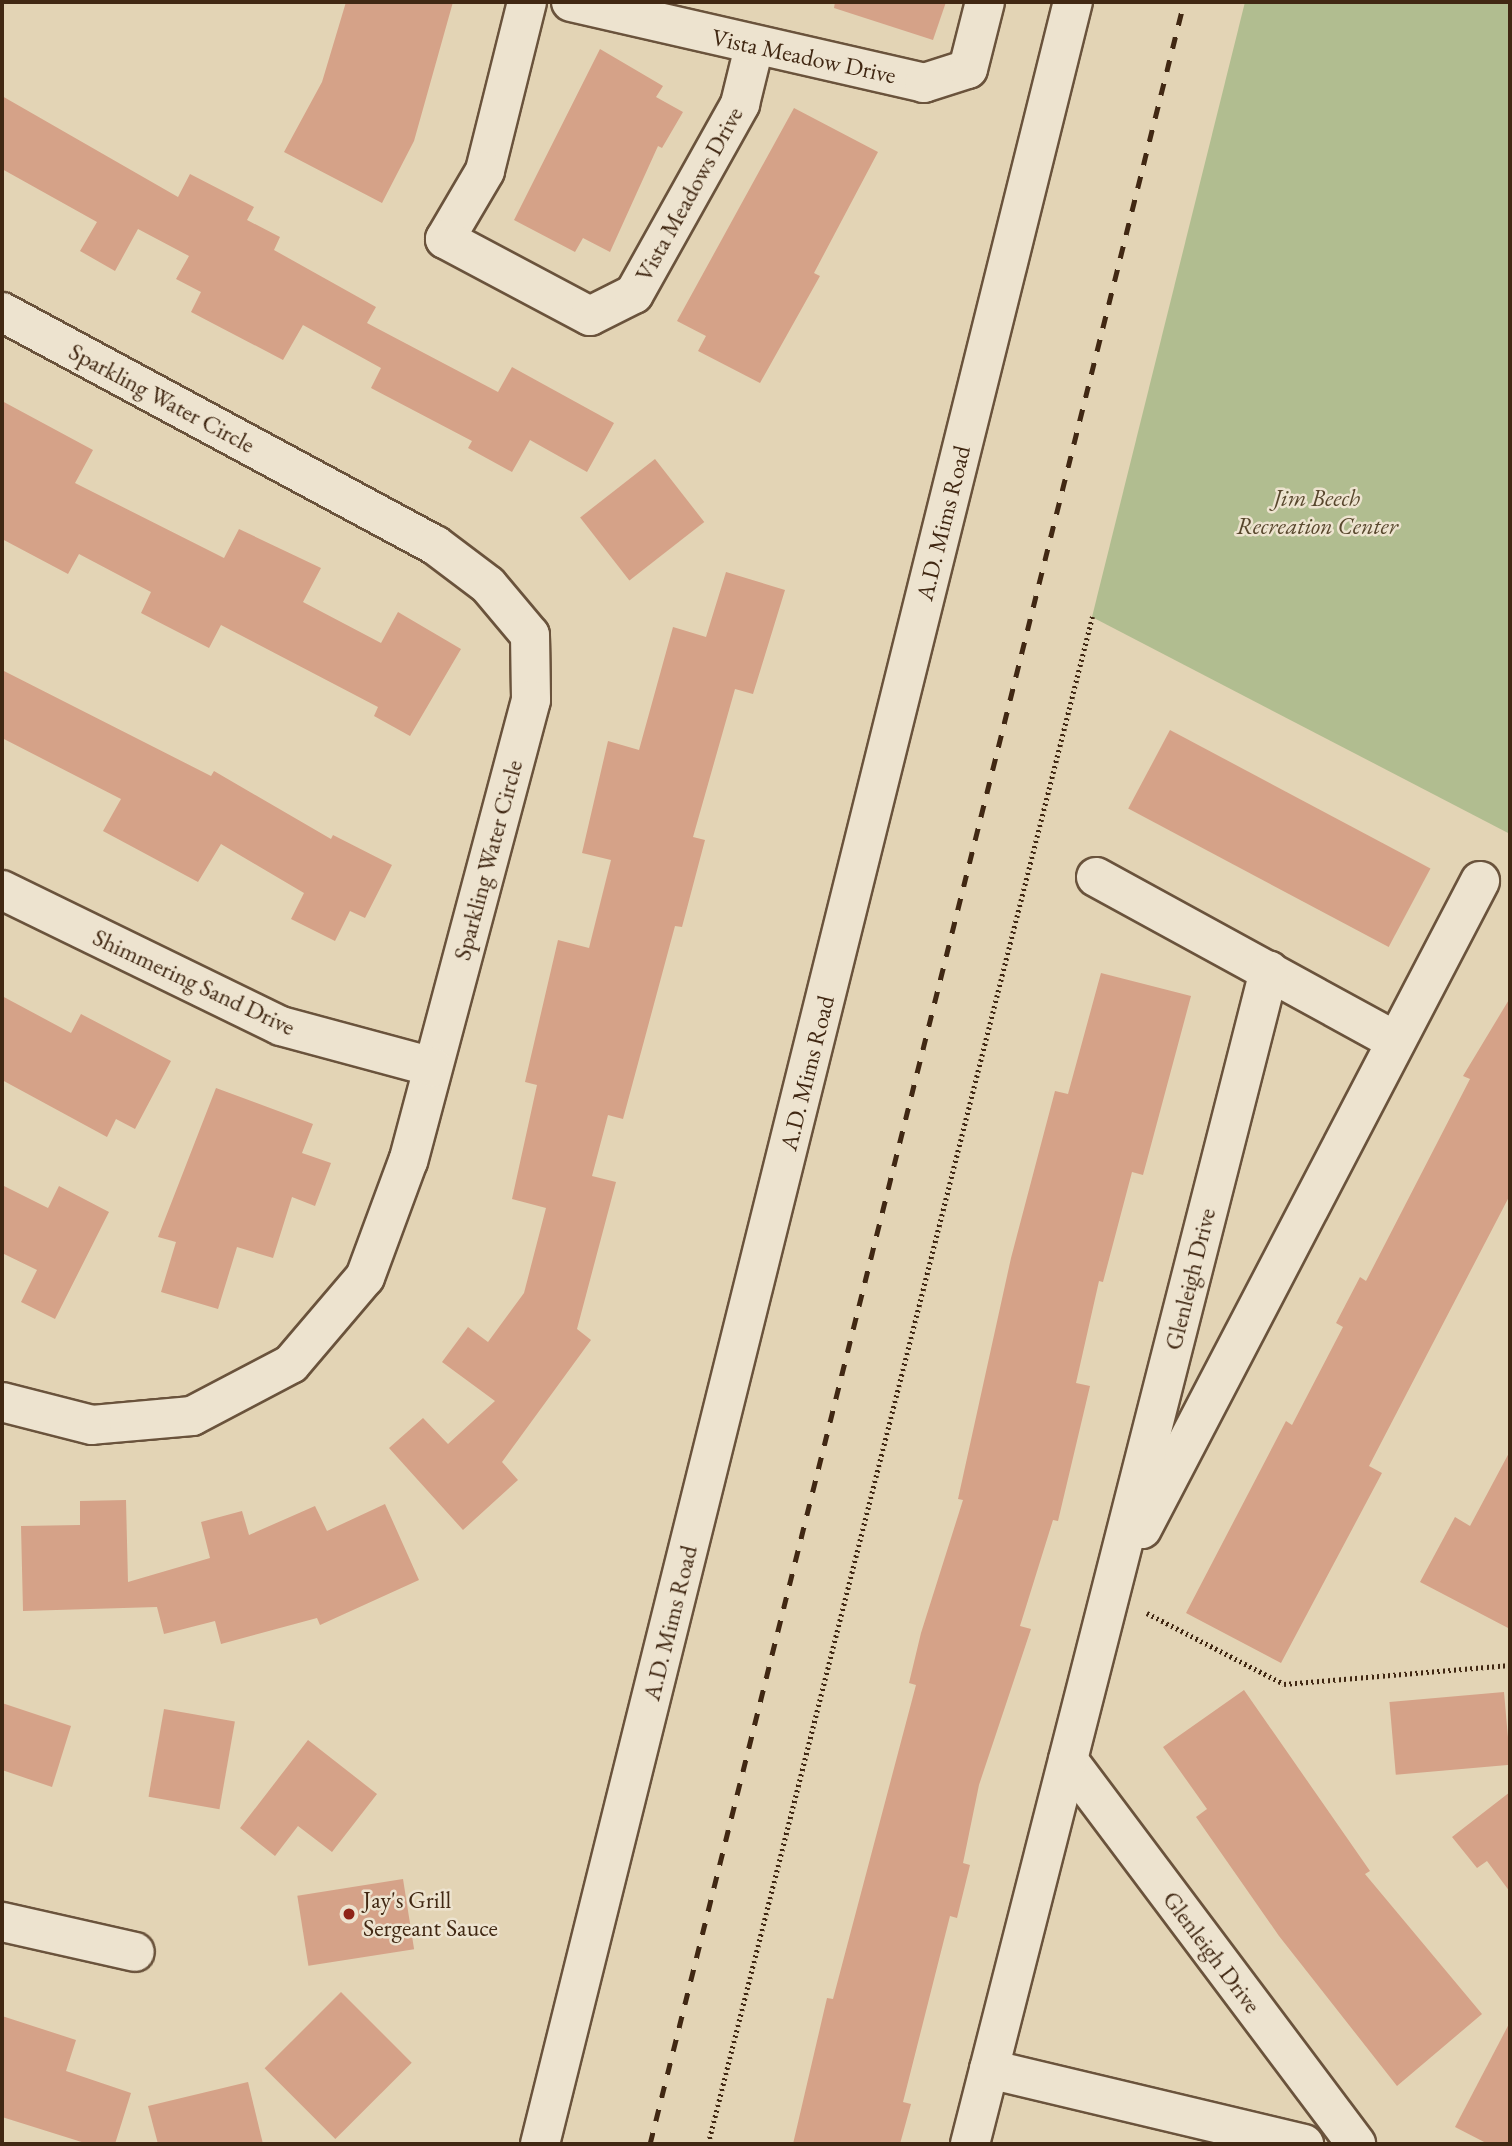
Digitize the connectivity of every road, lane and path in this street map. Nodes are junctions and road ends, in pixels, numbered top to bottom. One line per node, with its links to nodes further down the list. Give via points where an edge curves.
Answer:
1 (527, 2): 5 (street, Vista Meadows Drive, via 485,171 445,239 590,316 634,294 740,104)
2 (571, 2): 5 (street, Vista Meadow Drive)
3 (985, 2): 5 (street, Vista Meadow Drive, via 968,69 924,83)
4 (1073, 2): 22 (street, A.D. Mims Road)
5 (754, 47)
6 (2, 312): 13 (street, Sparkling Water Circle, via 435,545 488,585 530,635 531,700)
7 (1092, 617): 23 (path)
8 (1096, 877): 11 (street)
9 (1480, 881): 12 (street, Glenleigh Drive)
10 (2, 890): 13 (street, Shimmering Sand Drive, via 281,1026)
11 (1269, 971): 12 (street); 15 (street, Glenleigh Drive)
12 (1396, 1041): 15 (street, Glenleigh Drive)
13 (433, 1067): 14 (street, Sparkling Water Circle, via 408,1161 365,1277 291,1364 192,1416 92,1425)
14 (2, 1402)
15 (1112, 1586): 18 (street, Glenleigh Drive)
16 (1147, 1613): 17 (path, via 1284,1684)
17 (1510, 1665)
18 (1068, 1760): 21 (street, Glenleigh Drive); 26 (street, Glenleigh Drive)
19 (2, 1922): 20 (street)
20 (135, 1952)
21 (989, 2069): 24 (street, Glenleigh Drive); 25 (street)
22 (540, 2144)
23 (708, 2144)
24 (970, 2144)
25 (1304, 2144)
26 (1356, 2144)

